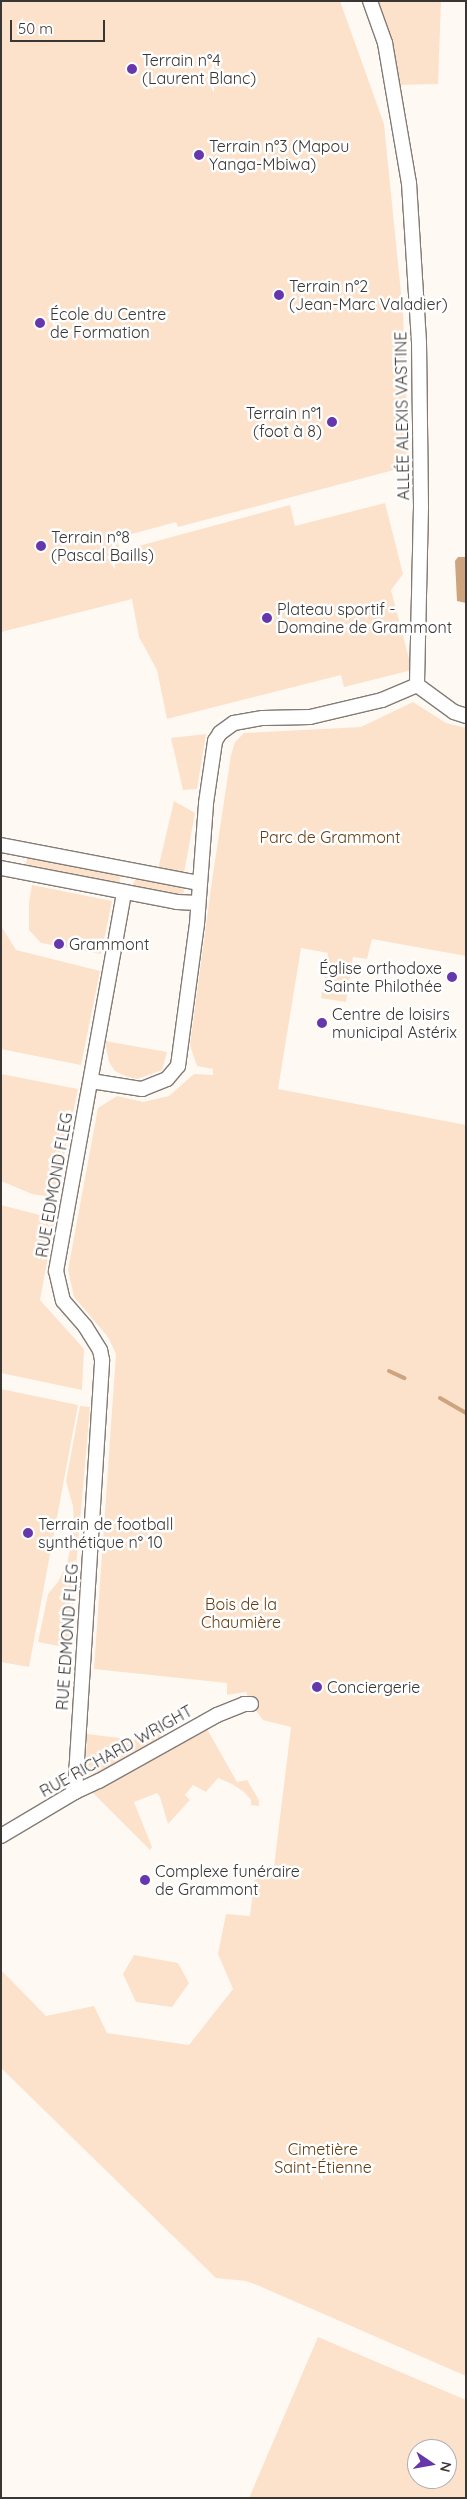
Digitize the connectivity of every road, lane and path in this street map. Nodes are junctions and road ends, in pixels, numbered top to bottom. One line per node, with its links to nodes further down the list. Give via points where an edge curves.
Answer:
1 (370, 1): 2 (street, ALLÉE ALEXIS VASTINE, via 384,43 409,183 419,381 421,507)
2 (417, 685): 3 (street); 6 (street, via 382,700 310,717 263,718 234,723 220,733 215,741 206,803)
3 (462, 711)
4 (1, 845): 6 (street)
5 (1, 868): 7 (street)
6 (199, 883): 8 (street)
7 (124, 892): 8 (street); 9 (street, RUE EDMOND FLEG)
8 (198, 903): 9 (street, via 178,1066 167,1079 142,1089)
9 (91, 1081): 11 (street, RUE EDMOND FLEG, via 56,1271 63,1301 85,1326 100,1350 102,1360)
10 (251, 1704): 11 (street, RUE RICHARD WRIGHT, via 218,1715)
11 (75, 1792): 12 (street, RUE RICHARD WRIGHT)
12 (1, 1836)

